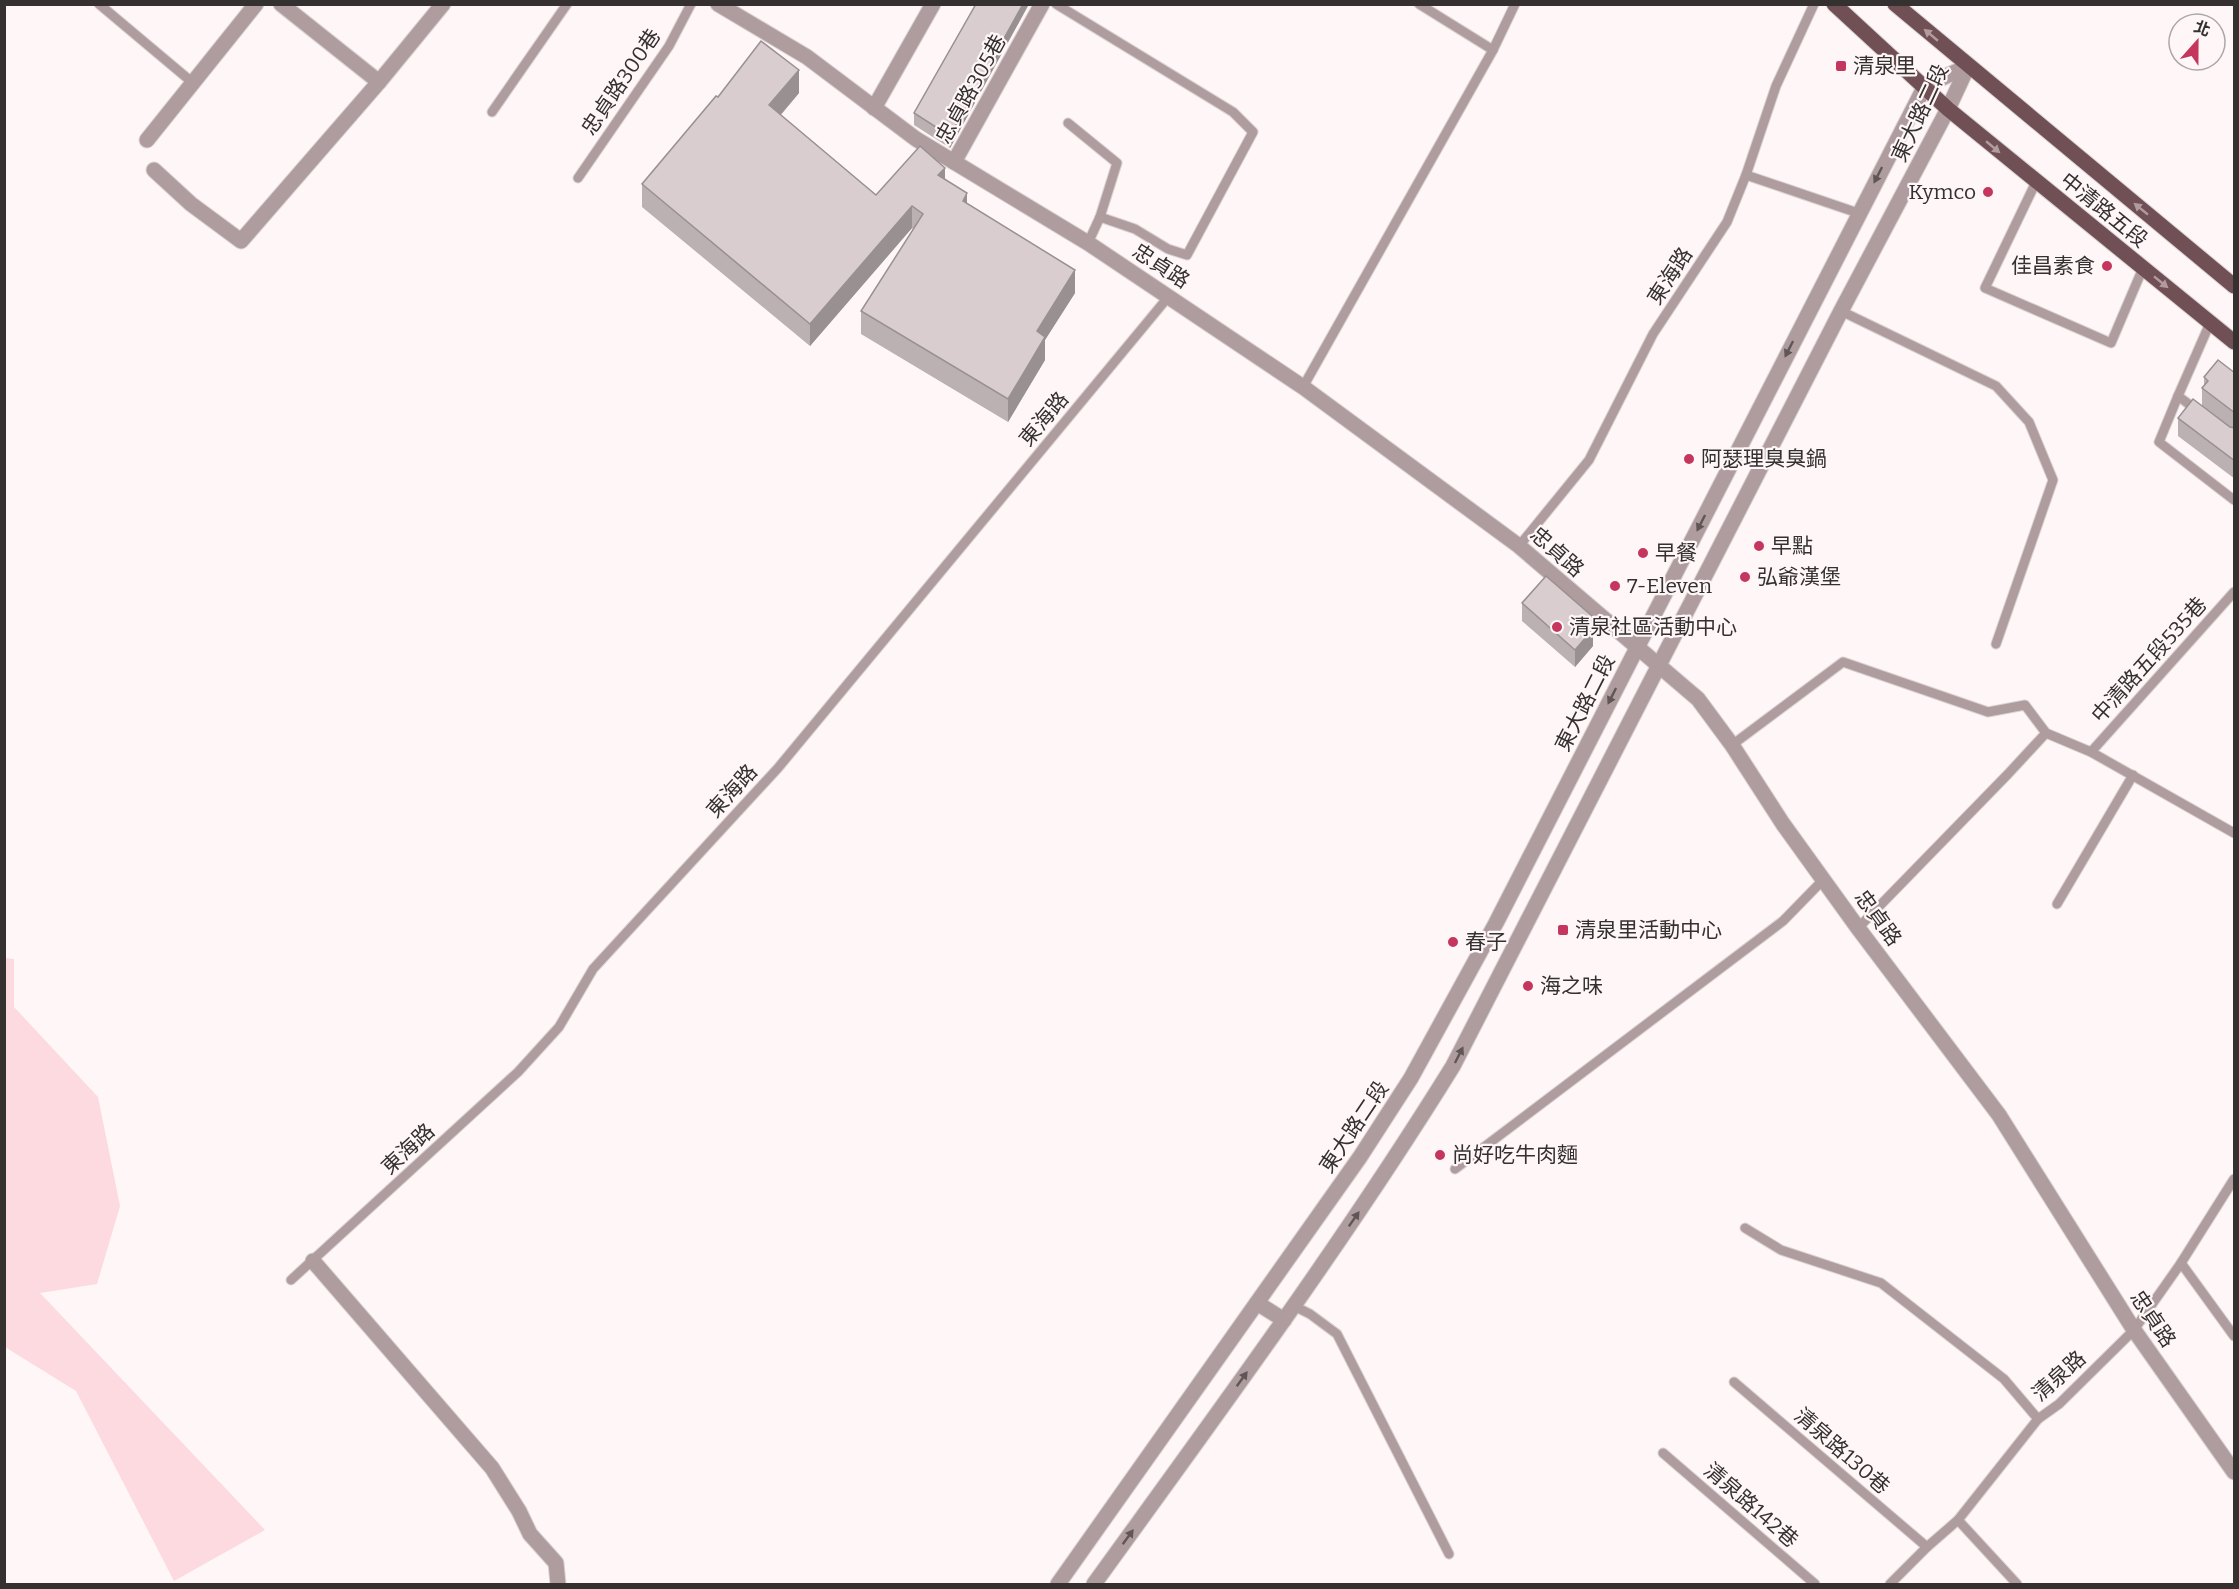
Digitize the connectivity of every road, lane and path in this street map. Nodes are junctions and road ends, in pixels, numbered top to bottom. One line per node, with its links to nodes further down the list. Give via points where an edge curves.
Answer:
1 (99, 4): 19 (lane)
2 (256, 4): 19 (street)
3 (281, 4): 18 (street)
4 (443, 4): 18 (street)
5 (567, 4): 23 (lane)
6 (692, 4): 29 (lane, 忠貞路300巷, via 669,46)
7 (718, 4): 21 (street, 忠貞路, via 807,57)
8 (933, 4): 21 (street)
9 (1042, 4): 26 (street, 忠貞路305巷)
10 (1056, 4): 32 (lane, via 1233,112 1253,132 1186,255 1135,229)
11 (1419, 4): 16 (lane)
12 (1515, 4): 16 (lane)
13 (1814, 4): 28 (lane, 東海路, via 1776,86)
14 (1834, 4): 20 (main road, 中清路五段)
15 (1895, 4): 17 (main road, 中清路五段, one-way to 15)
16 (1493, 50): 40 (lane)
17 (1968, 66): 20 (street, 東大路二段); 22 (street, 東大路二段); 35 (main road, 中清路五段, one-way to 17)
18 (379, 82): 27 (street, via 241,241)
19 (193, 83): 25 (street)
20 (1924, 86): 22 (main road, 中清路五段); 31 (street, 東大路二段, one-way to 31)
21 (874, 108): 26 (street, 忠貞路)
22 (1948, 110): 30 (main road, 中清路五段, one-way to 30); 37 (street, 東大路二段)
23 (492, 112)
24 (1068, 123): 32 (lane, via 1117,163)
25 (147, 140)
26 (954, 162): 33 (street, 忠貞路)
27 (154, 170)
28 (1746, 174): 31 (lane); 44 (lane, 東海路, via 1727,222 1653,334 1589,460)
29 (578, 178)
30 (2036, 182): 34 (main road, 中清路五段); 34 (lane, via 1985,288 2111,343)
31 (1858, 213): 47 (street, 東大路二段, one-way to 47)
32 (1100, 218): 33 (lane)
33 (1088, 243): 36 (street, 忠貞路)
34 (2143, 268): 38 (main road, 中清路五段, one-way to 38)
35 (2235, 286)
36 (1169, 296): 40 (street, 忠貞路); 60 (lane, 東海路, via 778,768 594,969 560,1027 518,1072)
37 (1841, 311): 46 (lane, via 1996,386 2029,422 2053,480); 48 (street, 東大路二段)
38 (2211, 322): 39 (main road, 中清路五段); 41 (lane)
39 (2235, 342)
40 (1304, 387): 44 (street, 忠貞路)
41 (2178, 396): 42 (lane); 43 (lane, via 2159,442)
42 (2206, 417)
43 (2235, 500)
44 (1519, 546): 47 (street, 忠貞路)
45 (2235, 592): 51 (lane, 中清路五段535巷)
46 (1996, 644)
47 (1637, 648): 48 (street, 忠貞路); 63 (street, 東大路二段, one-way to 63, via 1496,923 1411,1078)
48 (1658, 667): 50 (street, 忠貞路, via 1698,699); 64 (street, 東大路二段, one-way to 48, via 1395,1159 1453,1066)
49 (2046, 733): 50 (lane, via 2025,705 1988,712 1843,662); 51 (lane); 56 (lane)
50 (1732, 745): 54 (street, 忠貞路)
51 (2091, 752): 52 (lane)
52 (2133, 775): 53 (lane); 55 (lane)
53 (2235, 833)
54 (1824, 879): 56 (street, 忠貞路); 57 (lane, via 1783,921)
55 (2057, 904)
56 (1858, 928): 66 (street, 忠貞路, via 1998,1115)
57 (1455, 1169)
58 (2235, 1179): 61 (lane, 清泉路)
59 (1744, 1228): 69 (lane, via 1781,1250 1881,1283 2004,1379)
60 (313, 1261): 62 (lane, 東海路); 75 (street, via 492,1468 530,1534 556,1563)
61 (2181, 1263): 66 (lane, 清泉路); 67 (lane)
62 (291, 1280)
63 (1257, 1303): 65 (street); 76 (street, 東大路二段)
64 (1294, 1306): 65 (street, 東大路二段); 74 (lane, via 1337,1334)
65 (1284, 1320): 77 (street, 東大路二段, one-way to 65)
66 (2133, 1330): 69 (lane, 清泉路, via 2059,1404); 71 (street, 忠貞路)
67 (2235, 1336)
68 (1734, 1382): 73 (lane, 清泉路130巷)
69 (2038, 1419): 72 (lane, 清泉路)
70 (1664, 1453): 78 (lane, 清泉路142巷)
71 (2235, 1472)
72 (1958, 1520): 73 (lane, 清泉路); 80 (lane)
73 (1926, 1547): 79 (lane, 清泉路)
74 (1449, 1554)
75 (558, 1584)
76 (1058, 1584)
77 (1094, 1584)
78 (1815, 1584)
79 (1890, 1584)
80 (2017, 1584)

